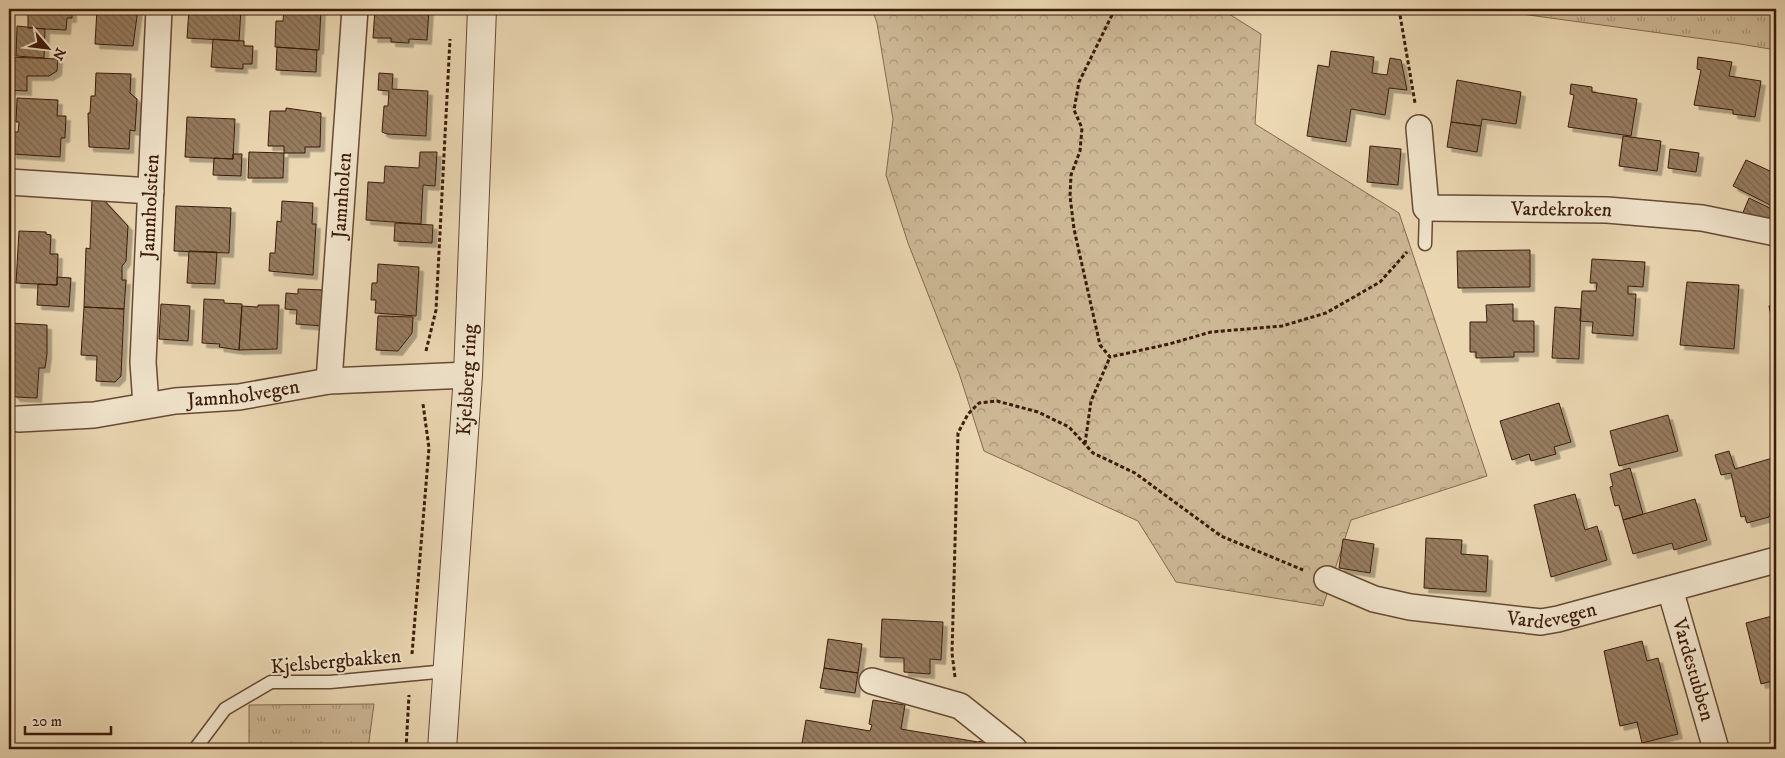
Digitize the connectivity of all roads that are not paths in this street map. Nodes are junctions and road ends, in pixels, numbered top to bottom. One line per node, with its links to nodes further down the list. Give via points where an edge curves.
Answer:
1 (159, 9): 6 (street, Jamnholstien)
2 (355, 9): 11 (street, Jamnholen)
3 (482, 9): 10 (street, Kjelsberg ring)
4 (1419, 128): 7 (street)
5 (9, 182): 6 (street)
6 (151, 191): 12 (street, Jamnholstien, via 143,362)
7 (1426, 208): 8 (street, Vardekroken, via 1607,210 1702,218); 9 (lane)
8 (1776, 233)
9 (1426, 244)
10 (468, 375): 11 (street, Jamnholvegen); 17 (street, Kjelsberg ring)
11 (329, 381): 12 (street, Jamnholvegen, via 239,397)
12 (146, 405): 13 (street, Jamnholvegen, via 94,415)
13 (19, 419)
14 (1776, 560): 16 (street, Vardevegen)
15 (1327, 579): 16 (street, Vardevegen, via 1374,599 1410,607 1541,622)
16 (1670, 589): 22 (street, Vardestubben)
17 (447, 671): 19 (lane, Kjelsbergbakken, via 330,682 270,682 225,709); 20 (street, Kjelsberg ring)
18 (872, 681): 21 (street, via 960,706)
19 (195, 749)
20 (442, 749)
21 (1014, 749)
22 (1716, 749)

